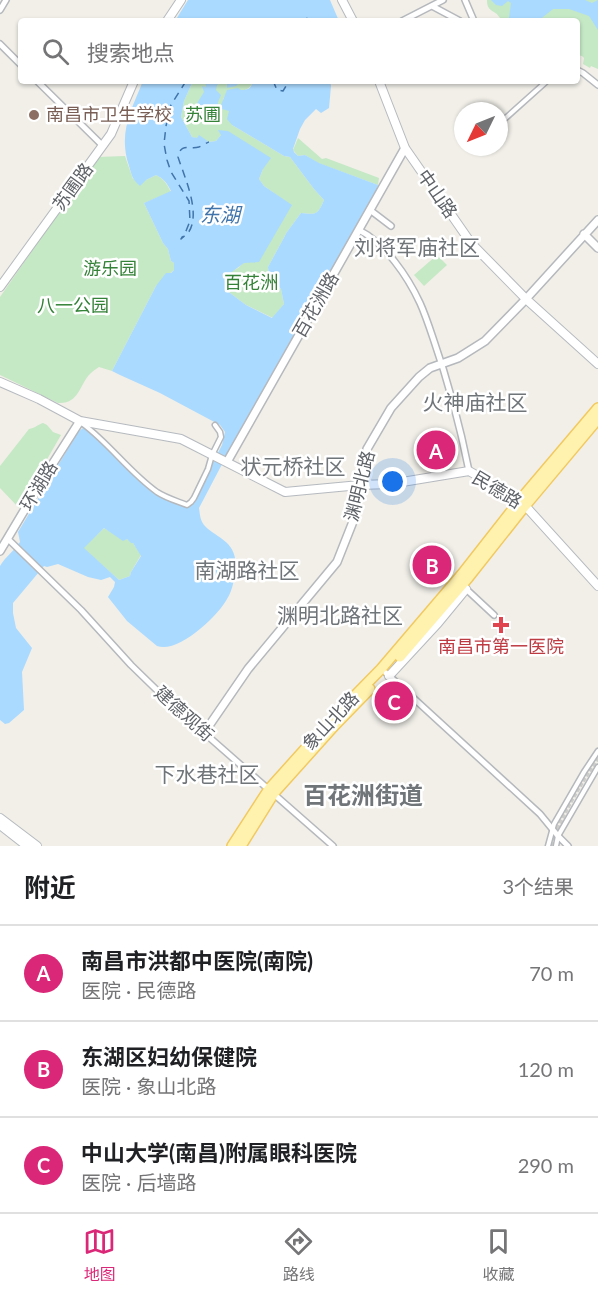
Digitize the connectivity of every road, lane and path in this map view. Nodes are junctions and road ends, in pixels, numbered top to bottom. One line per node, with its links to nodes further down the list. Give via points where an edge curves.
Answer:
1 (6, 0): 7 (street)
2 (181, 0): 8 (main road)
3 (342, 0): 9 (main road)
4 (443, 0): 6 (street)
5 (465, 0): 13 (street)
6 (434, 7): 10 (street); 11 (street); 12 (street)
7 (0, 10)
8 (169, 18)
9 (351, 18)
10 (409, 18)
11 (414, 18)
12 (454, 18)
13 (473, 18)
14 (0, 44): 15 (street)
15 (18, 62)
16 (580, 72): 21 (street)
17 (40, 84): 23 (street)
18 (133, 84): 23 (main road, 苏圃路)
19 (380, 84): 24 (main road, 中山路)
20 (544, 84): 22 (street)
21 (598, 85)
22 (508, 116)
23 (103, 146): 31 (main road, 苏圃路)
24 (405, 148): 25 (street, 百花洲路); 32 (main road, 中山路, via 471,243)
25 (370, 210): 27 (street); 28 (street, 百花洲路)
26 (598, 220): 29 (street, 渊明北路)
27 (391, 226)
28 (359, 230): 33 (street, via 389,255 405,277 420,304); 41 (street, 百花洲路)
29 (584, 234): 30 (street); 32 (street, 渊明北路)
30 (598, 248)
31 (0, 287)
32 (526, 299): 33 (street, 渊明北路, via 485,340); 34 (main road, 中山路)
33 (442, 364): 42 (street); 43 (street, 渊明北路, via 419,377 391,408 367,449)
34 (598, 364)
35 (0, 382): 38 (main road)
36 (598, 408): 44 (main road, 象山北路)
37 (598, 419): 44 (main road, 象山北路)
38 (80, 421): 40 (main road, via 181,439); 40 (street, via 134,474 158,492 187,505 194,498); 45 (street, 环湖路)
39 (215, 425): 40 (street, via 221,437)
40 (212, 455): 41 (main road, 民德路)
41 (227, 462): 43 (main road, 民德路, via 285,492)
42 (469, 471): 43 (main road, 民德路); 44 (main road, 民德路)
43 (360, 485): 51 (street, 渊明北路, via 356,514 337,562 248,669)
44 (523, 503): 47 (main road, 民德路); 48 (main road, 象山北路); 54 (main road, 象山北路)
45 (8, 539): 46 (street, 环湖路); 51 (street, 建德观街)
46 (0, 551)
47 (598, 586)
48 (464, 587): 49 (street); 50 (main road, 象山北路)
49 (494, 615)
50 (388, 674): 54 (main road, 象山北路); 57 (street)
51 (204, 733): 54 (street, 建德观街)
52 (598, 751): 57 (street)
53 (598, 767): 58 (street)
54 (271, 791): 61 (main road, 象山北路); 62 (main road, 象山北路); 63 (street, 建德观街)
55 (0, 818): 60 (main road)
56 (0, 825): 59 (main road)
57 (553, 829): 58 (street); 64 (street)
58 (558, 836): 65 (street); 66 (street)
59 (27, 846)
60 (37, 846)
61 (232, 846)
62 (241, 846)
63 (333, 846)
64 (548, 846)
65 (556, 846)
66 (568, 846)

